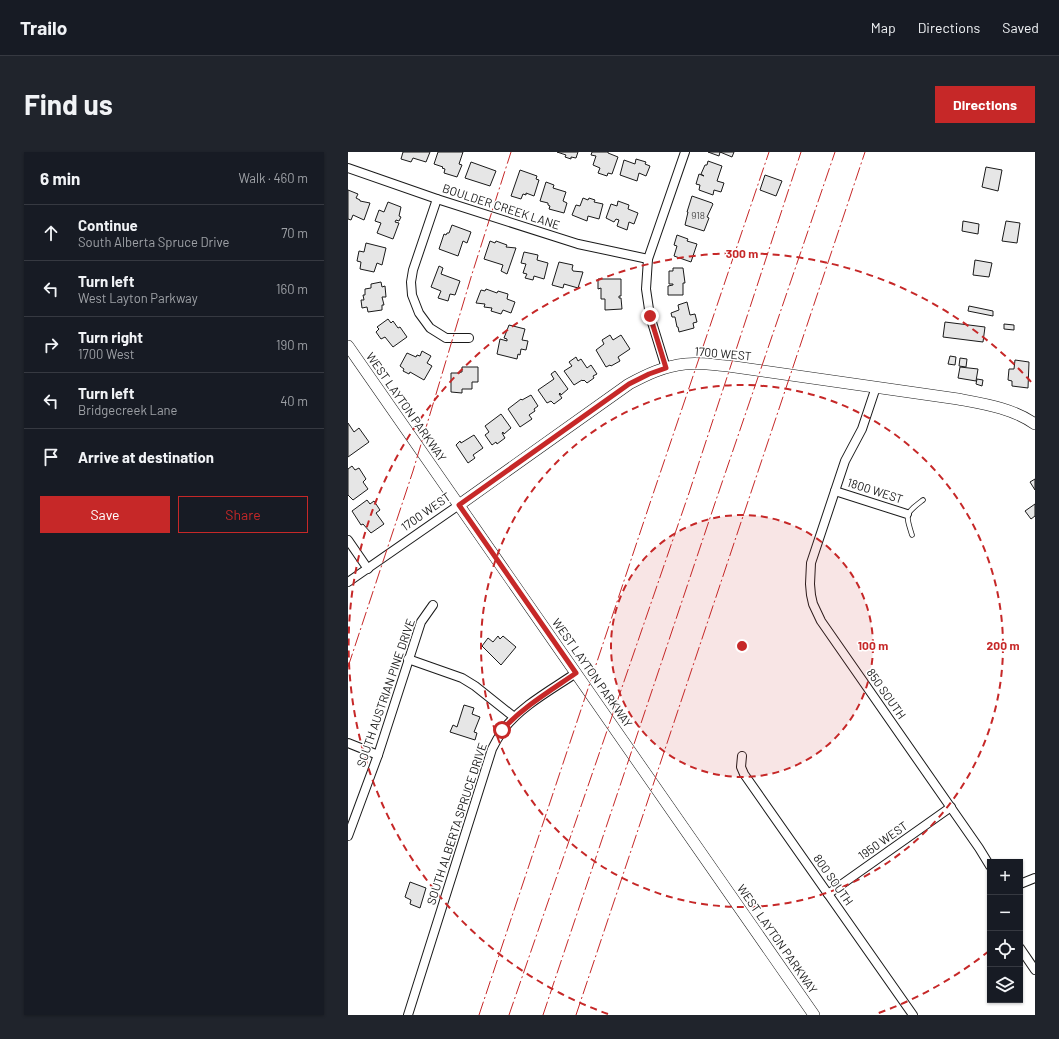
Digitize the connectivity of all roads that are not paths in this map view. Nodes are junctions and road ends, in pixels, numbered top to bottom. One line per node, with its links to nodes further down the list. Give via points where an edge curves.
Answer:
1 (685, 152): 4 (street)
2 (348, 168): 3 (street, BOULDER CREEK LANE)
3 (437, 199): 4 (street, BOULDER CREEK LANE, via 578,244); 5 (street, via 413,270 412,295 419,313 430,328 446,338)
4 (648, 259): 7 (street, via 646,289 650,316)
5 (469, 338)
6 (348, 346): 12 (main road, WEST LAYTON PARKWAY)
7 (666, 368): 8 (main road, 1700 WEST, via 700,363); 12 (main road, 1700 WEST, via 629,384)
8 (876, 387): 9 (main road, 1700 WEST, via 994,406 1014,412); 10 (street, 850 SOUTH, via 862,429 845,461)
9 (1035, 424)
10 (835, 491): 13 (street, 1800 WEST); 25 (street, 850 SOUTH, via 811,563 810,584 813,604 821,621)
11 (923, 500): 13 (lane)
12 (459, 505): 16 (street, 1700 WEST); 20 (main road, WEST LAYTON PARKWAY)
13 (907, 514): 14 (lane)
14 (912, 535)
15 (348, 540): 16 (street)
16 (368, 569): 17 (street, 1700 WEST)
17 (348, 582)
18 (433, 605): 19 (street, SOUTH AUSTRIAN PINE DRIVE, via 421,622)
19 (408, 659): 21 (street, via 462,678); 23 (street, SOUTH AUSTRIAN PINE DRIVE)
20 (576, 673): 21 (street, SOUTH ALBERTA SPRUCE DRIVE); 34 (main road, WEST LAYTON PARKWAY)
21 (514, 717): 33 (street, SOUTH ALBERTA SPRUCE DRIVE, via 502,730 492,749)
22 (348, 743): 23 (street)
23 (378, 754): 26 (street, SOUTH AUSTRIAN PINE DRIVE)
24 (742, 756): 30 (street, 800 SOUTH, via 741,766 744,774)
25 (951, 807): 27 (street, 850 SOUTH); 30 (street, 1950 WEST)
26 (348, 836)
27 (987, 861)
28 (1035, 878): 29 (street)
29 (1023, 883)
30 (828, 894): 35 (street, 800 SOUTH)
31 (1023, 952): 32 (street)
32 (1035, 970)
33 (408, 1015)
34 (814, 1015)
35 (913, 1015)

